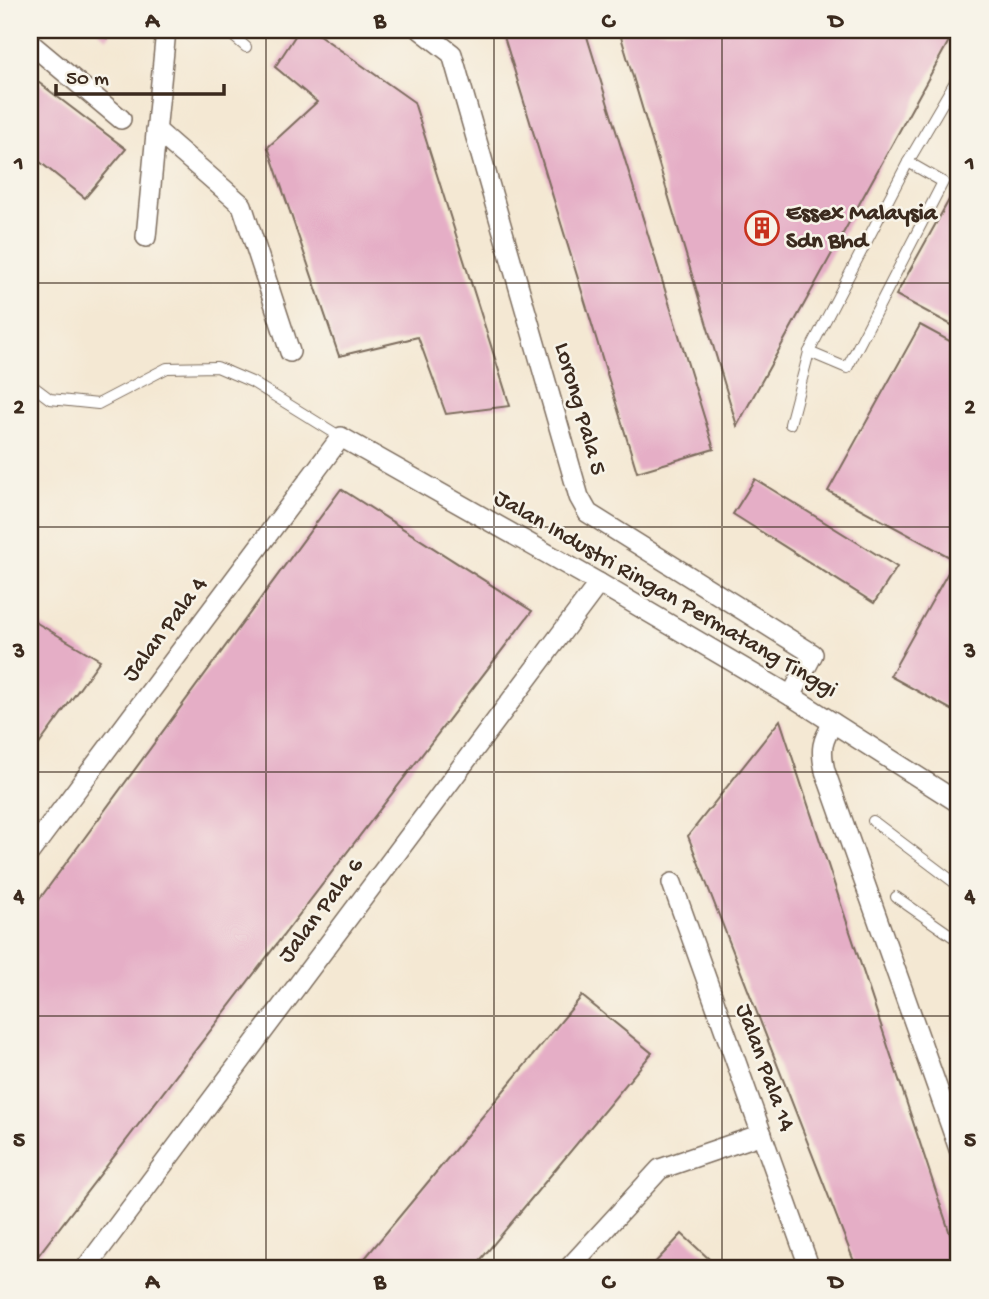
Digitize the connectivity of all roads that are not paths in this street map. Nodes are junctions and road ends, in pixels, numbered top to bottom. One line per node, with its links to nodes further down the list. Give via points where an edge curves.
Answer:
1 (166, 30): 8 (street)
2 (226, 30): 5 (lane)
3 (421, 30): 17 (street, Lorong Pala 5, via 452,54 583,505 588,513 813,654)
4 (30, 43): 7 (street)
5 (246, 47)
6 (959, 75): 9 (lane)
7 (121, 119)
8 (156, 130): 10 (street); 11 (street, via 242,205)
9 (908, 162): 12 (lane); 12 (lane, via 943,181 847,368)
10 (146, 237)
11 (290, 352)
12 (809, 352): 14 (lane)
13 (30, 384): 15 (lane, via 50,399 98,404 167,368 217,367 252,382)
14 (790, 424)
15 (341, 437): 16 (street, Jalan Industri Ringan Permatang Tinggi); 21 (street, Jalan Pala 4)
16 (599, 583): 17 (street, Jalan Industri Ringan Permatang Tinggi); 28 (street, Jalan Pala 6)
17 (792, 696): 18 (street, Jalan Industri Ringan Permatang Tinggi)
18 (834, 723): 19 (street, Jalan Industri Ringan Permatang Tinggi); 27 (street, via 821,754 825,771)
19 (959, 803)
20 (873, 821): 23 (lane)
21 (30, 852)
22 (672, 883): 26 (street, Jalan Pala 14)
23 (959, 886)
24 (896, 897): 25 (lane)
25 (959, 941)
26 (762, 1134): 29 (street, via 660,1170); 30 (street, Jalan Pala 14)
27 (959, 1149)
28 (85, 1269)
29 (568, 1269)
30 (810, 1269)

